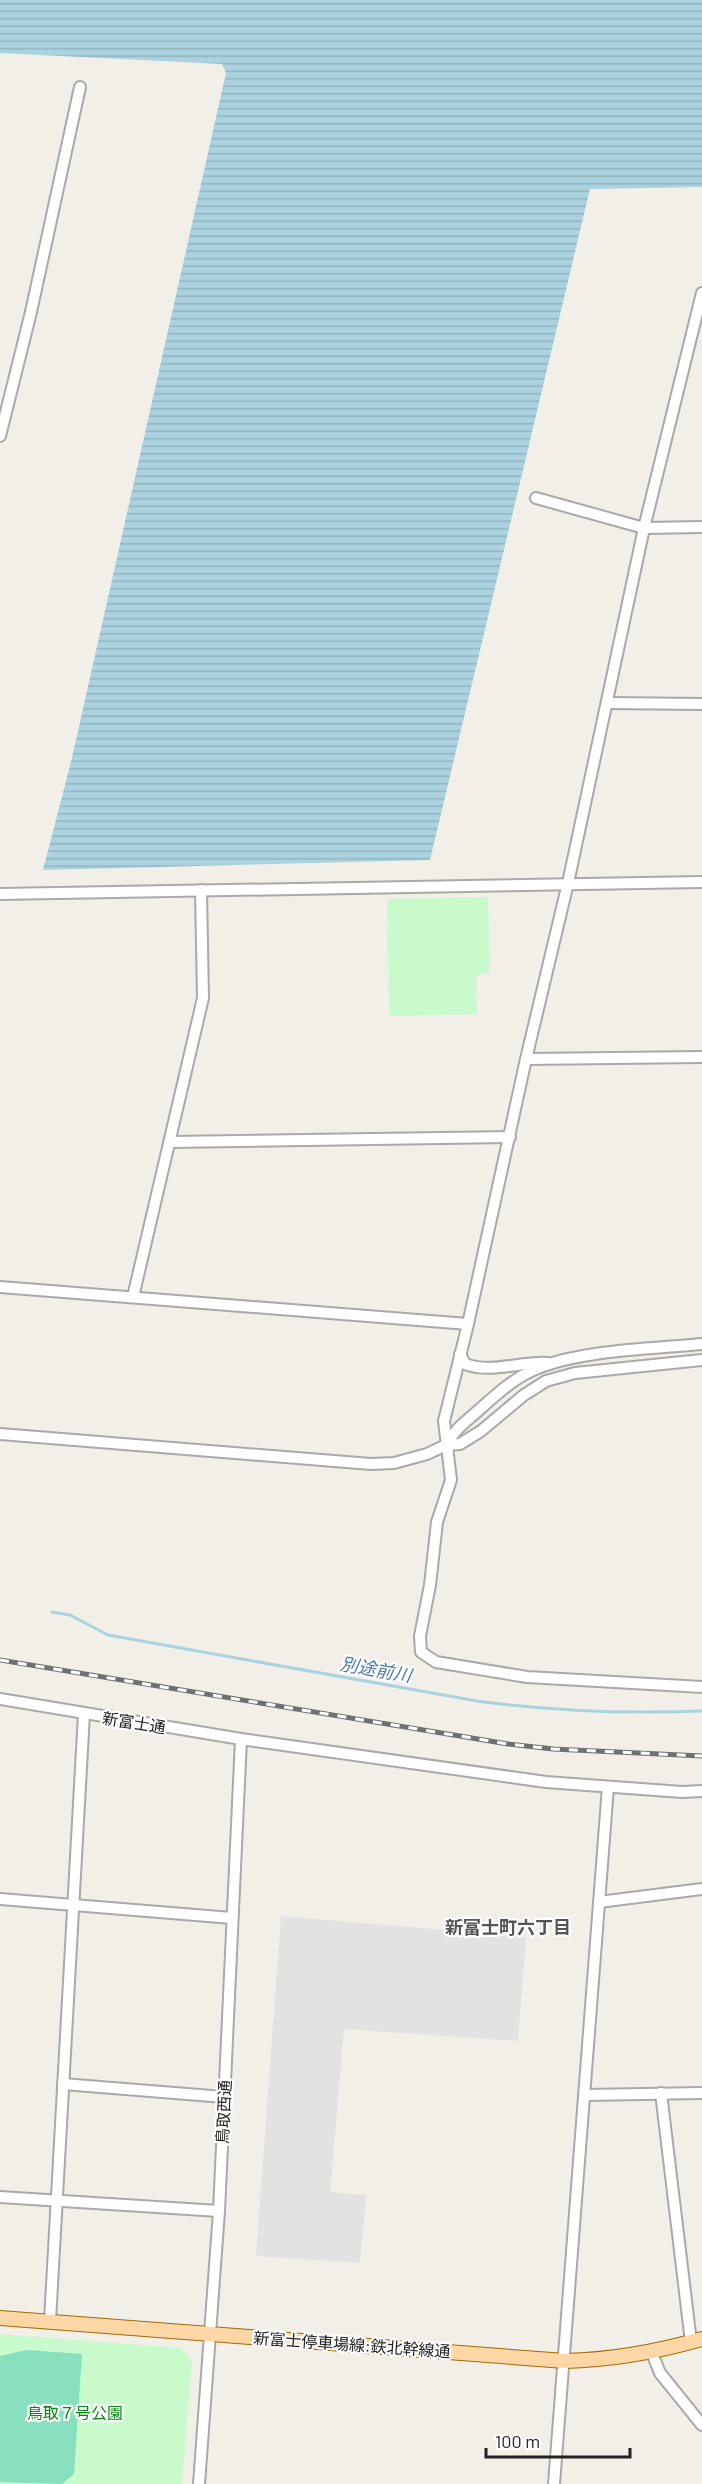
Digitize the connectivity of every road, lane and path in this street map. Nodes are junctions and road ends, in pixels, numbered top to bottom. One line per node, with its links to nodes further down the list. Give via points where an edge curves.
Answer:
1 (80, 87): 3 (street)
2 (702, 292): 6 (street)
3 (0, 436)
4 (536, 498): 6 (street)
5 (702, 526): 6 (street)
6 (644, 528): 7 (street)
7 (608, 703): 8 (street); 10 (street)
8 (702, 704)
9 (702, 882): 10 (street)
10 (568, 883): 11 (street); 14 (street)
11 (201, 890): 12 (street); 16 (street, via 203,998)
12 (0, 894)
13 (702, 1057): 14 (street)
14 (526, 1059): 15 (street)
15 (510, 1137): 16 (street); 19 (street)
16 (170, 1142): 18 (street)
17 (0, 1287): 18 (street)
18 (133, 1297): 19 (street)
19 (468, 1324): 21 (street)
20 (702, 1344): 23 (street)
21 (460, 1354): 23 (street, via 465,1364 479,1369); 25 (street, via 444,1420)
22 (702, 1360): 25 (street, via 575,1373 546,1381 481,1431 460,1444)
23 (550, 1363): 25 (street, via 503,1388 453,1432)
24 (0, 1434): 25 (street, via 371,1464 406,1461)
25 (446, 1445): 26 (street, via 451,1480 437,1522 421,1652 436,1662 527,1677)
26 (702, 1687)
27 (0, 1699): 28 (street, 新富士通)
28 (84, 1714): 29 (street, 新富士通); 35 (street)
29 (241, 1739): 30 (street, 新富士通, via 535,1781); 36 (street, 鳥取西通)
30 (608, 1787): 31 (street, 新富士通); 34 (street)
31 (702, 1791)
32 (702, 1889): 34 (street)
33 (0, 1899): 35 (street)
34 (599, 1902): 40 (street)
35 (73, 1905): 36 (street); 37 (street)
36 (232, 1918): 41 (street, 鳥取西通)
37 (63, 2084): 41 (street); 43 (street)
38 (661, 2093): 39 (street); 40 (street); 48 (street)
39 (702, 2093)
40 (585, 2095): 50 (street)
41 (224, 2097): 44 (street, 鳥取西通)
42 (0, 2197): 43 (street)
43 (57, 2200): 44 (street); 46 (street)
44 (219, 2211): 47 (street, 鳥取西通)
45 (0, 2318): 46 (main road, 新富士停車場線:鉄北幹線通)
46 (50, 2321): 47 (main road, 新富士停車場線:鉄北幹線通)
47 (210, 2334): 50 (main road, 新富士停車場線:鉄北幹線通); 52 (street, 鳥取西通)
48 (696, 2340): 49 (main road, 新富士停車場線:鉄北幹線通)
49 (652, 2353): 50 (main road, 新富士停車場線:鉄北幹線通); 51 (street, via 660,2373)
50 (565, 2361): 53 (street)
51 (702, 2425)
52 (199, 2484)
53 (554, 2484)

